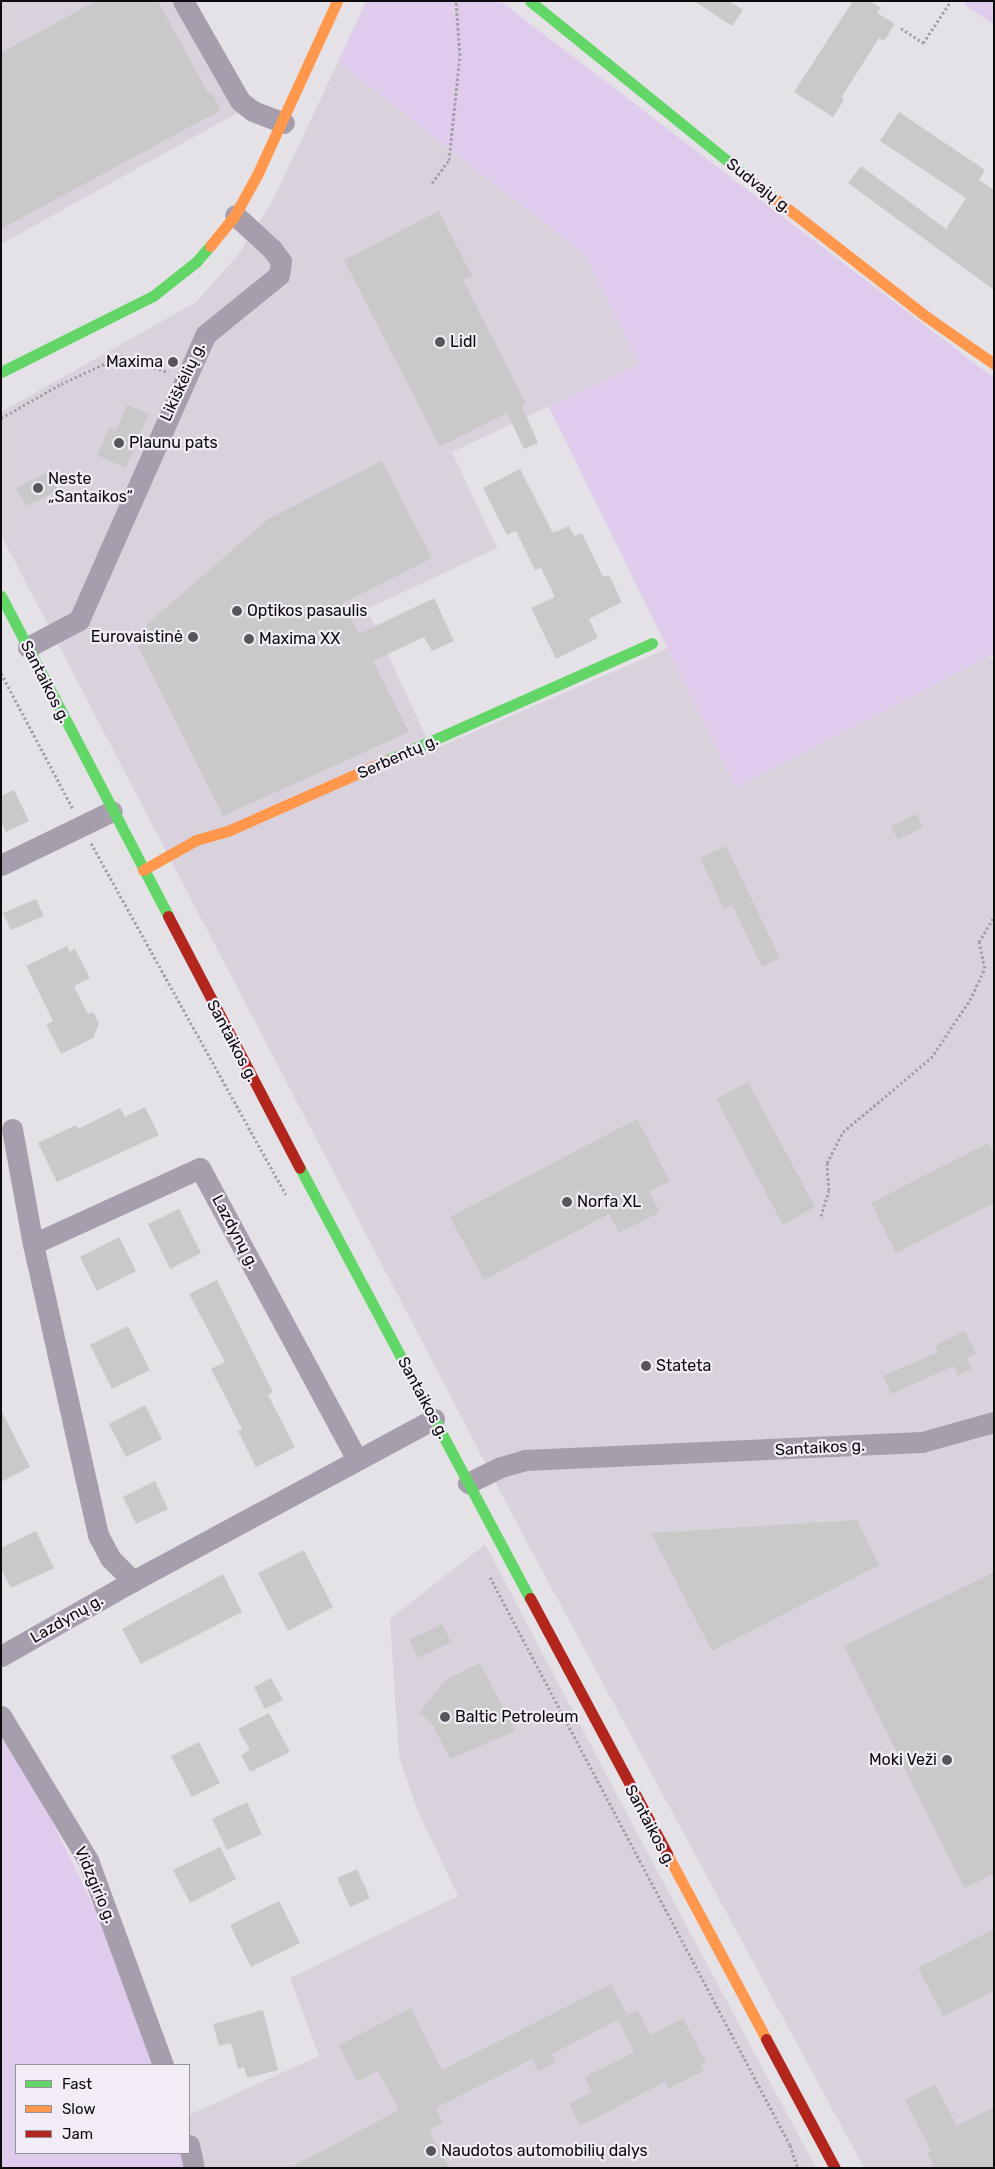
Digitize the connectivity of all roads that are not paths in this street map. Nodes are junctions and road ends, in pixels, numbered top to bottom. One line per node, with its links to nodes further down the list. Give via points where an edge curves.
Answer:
1 (183, 1): 4 (street, via 240,100 253,111)
2 (337, 1): 4 (main road)
3 (530, 1): 6 (main road, Sudvajų g., via 772,197 927,317)
4 (284, 123): 5 (main road)
5 (235, 215): 7 (main road, via 196,262 153,296); 10 (street, Likiškėlių g., via 281,260 279,275 205,335 198,345 79,620)
6 (994, 364)
7 (1, 372)
8 (1, 596): 10 (main road, Santaikos g.)
9 (652, 643): 13 (main road, Serbentų g., via 240,826 196,840)
10 (28, 647): 11 (main road, Santaikos g.)
11 (112, 811): 12 (street); 13 (main road, Santaikos g.)
12 (1, 865)
13 (143, 870): 16 (main road, Santaikos g.)
14 (12, 1129): 15 (street)
15 (33, 1244): 18 (street, Lazdynų g., via 200,1168); 20 (street, via 98,1535 110,1558)
16 (434, 1419): 18 (street, Lazdynų g.); 19 (main road, Santaikos g.)
17 (994, 1422): 19 (street, Santaikos g., via 922,1442 524,1460)
18 (356, 1459): 20 (street, Lazdynų g.)
19 (468, 1483): 26 (main road, Santaikos g.)
20 (133, 1581): 21 (street, Lazdynų g.)
21 (1, 1656)
22 (1, 1716): 23 (street, Vidzgirio g., via 88,1860)
23 (163, 2064)
24 (190, 2150): 25 (street)
25 (194, 2168)
26 (835, 2168)

